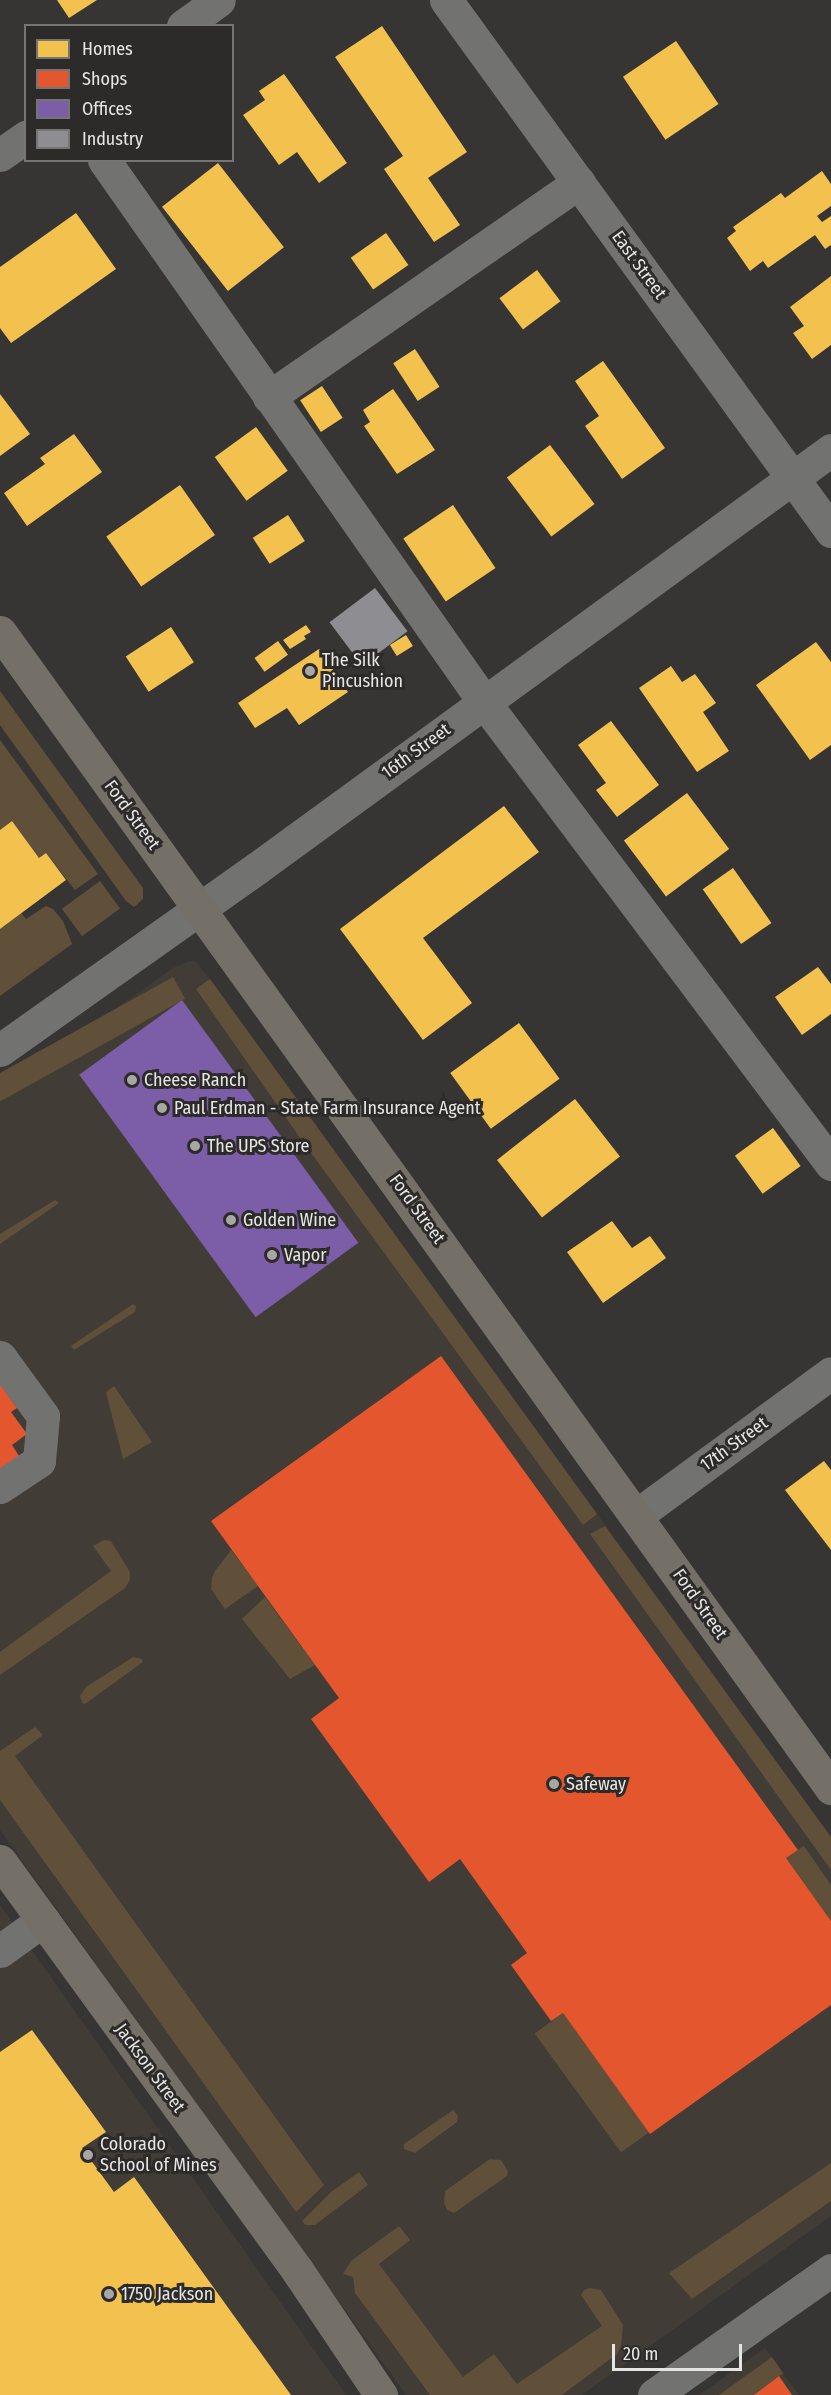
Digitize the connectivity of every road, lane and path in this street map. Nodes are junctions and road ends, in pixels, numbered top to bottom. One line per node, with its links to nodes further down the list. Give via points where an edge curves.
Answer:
1 (219, 0): 3 (street)
2 (446, 0): 7 (street, East Street)
3 (186, 24)
4 (24, 138): 5 (street)
5 (0, 155)
6 (105, 162): 8 (street)
7 (579, 182): 8 (street); 10 (street, East Street)
8 (269, 397): 13 (street)
9 (831, 450): 10 (street, 16th Street)
10 (792, 480): 11 (street, East Street); 13 (street, 16th Street)
11 (831, 531)
12 (0, 632): 14 (main road, Ford Street)
13 (484, 702): 14 (street, 16th Street); 16 (street)
14 (198, 908): 15 (street, 16th Street); 20 (main road, Ford Street)
15 (0, 1050)
16 (831, 1164)
17 (0, 1357): 19 (street, via 43,1416 39,1461)
18 (831, 1373): 20 (street, 17th Street)
19 (0, 1487)
20 (637, 1515): 21 (main road, Ford Street)
21 (831, 1788)
22 (0, 1861): 23 (main road, Jackson Street)
23 (43, 1920): 24 (street); 26 (main road, Jackson Street, via 297,2270)
24 (0, 1951)
25 (831, 2270): 27 (street)
26 (381, 2395)
27 (654, 2395)

